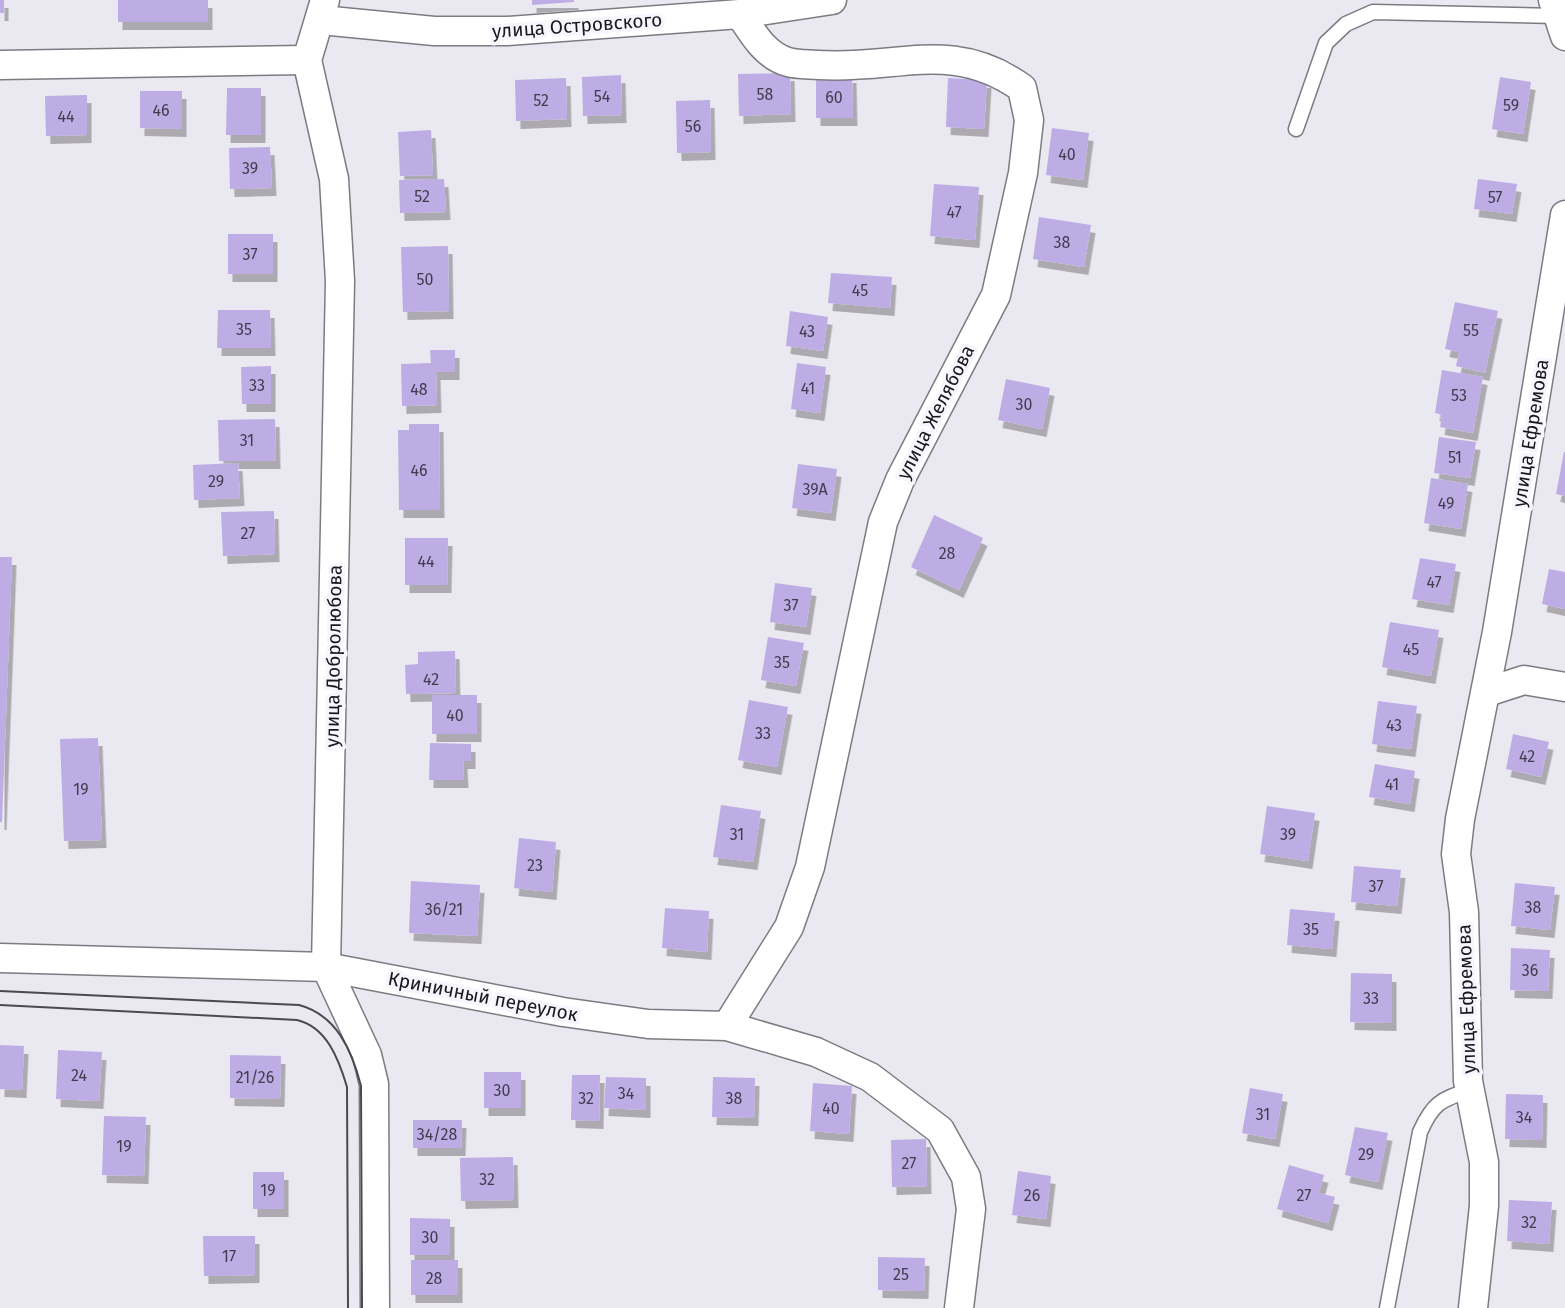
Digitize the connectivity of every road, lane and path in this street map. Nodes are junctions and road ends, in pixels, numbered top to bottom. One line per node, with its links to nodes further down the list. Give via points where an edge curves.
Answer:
1 (832, 0): 3 (street, улица Островского)
2 (323, 10): 3 (street, улица Островского, via 434,31 506,31); 5 (street)
3 (740, 14): 13 (street, улица Желябова, via 767,51 788,62 835,65 925,58 963,60 998,71 1022,88 1029,120 1023,173 996,295 883,522 810,867 789,927)
4 (1558, 17): 7 (lane, via 1373,12 1346,24 1326,43)
5 (307, 60): 6 (street); 12 (street, улица Добролюбова, via 334,180 340,281)
6 (0, 65)
7 (1296, 129)
8 (1565, 215): 10 (street, улица Ефремова)
9 (1565, 687): 10 (street, via 1524,680)
10 (1487, 692): 14 (street, улица Ефремова, via 1456,854 1464,912)
11 (0, 958): 12 (street, Криничный переулок)
12 (327, 967): 13 (street, Криничный переулок, via 563,1012 648,1024); 15 (street, улица Добролюбова, via 368,1055 374,1084)
13 (727, 1026): 16 (street, Криничный переулок, via 816,1052 870,1077 940,1130 966,1177 971,1209)
14 (1470, 1090): 17 (lane, via 1443,1098 1430,1110 1420,1132); 18 (street, улица Ефремова, via 1484,1163 1485,1206)
15 (375, 1308)
16 (959, 1308)
17 (1387, 1308)
18 (1473, 1308)

